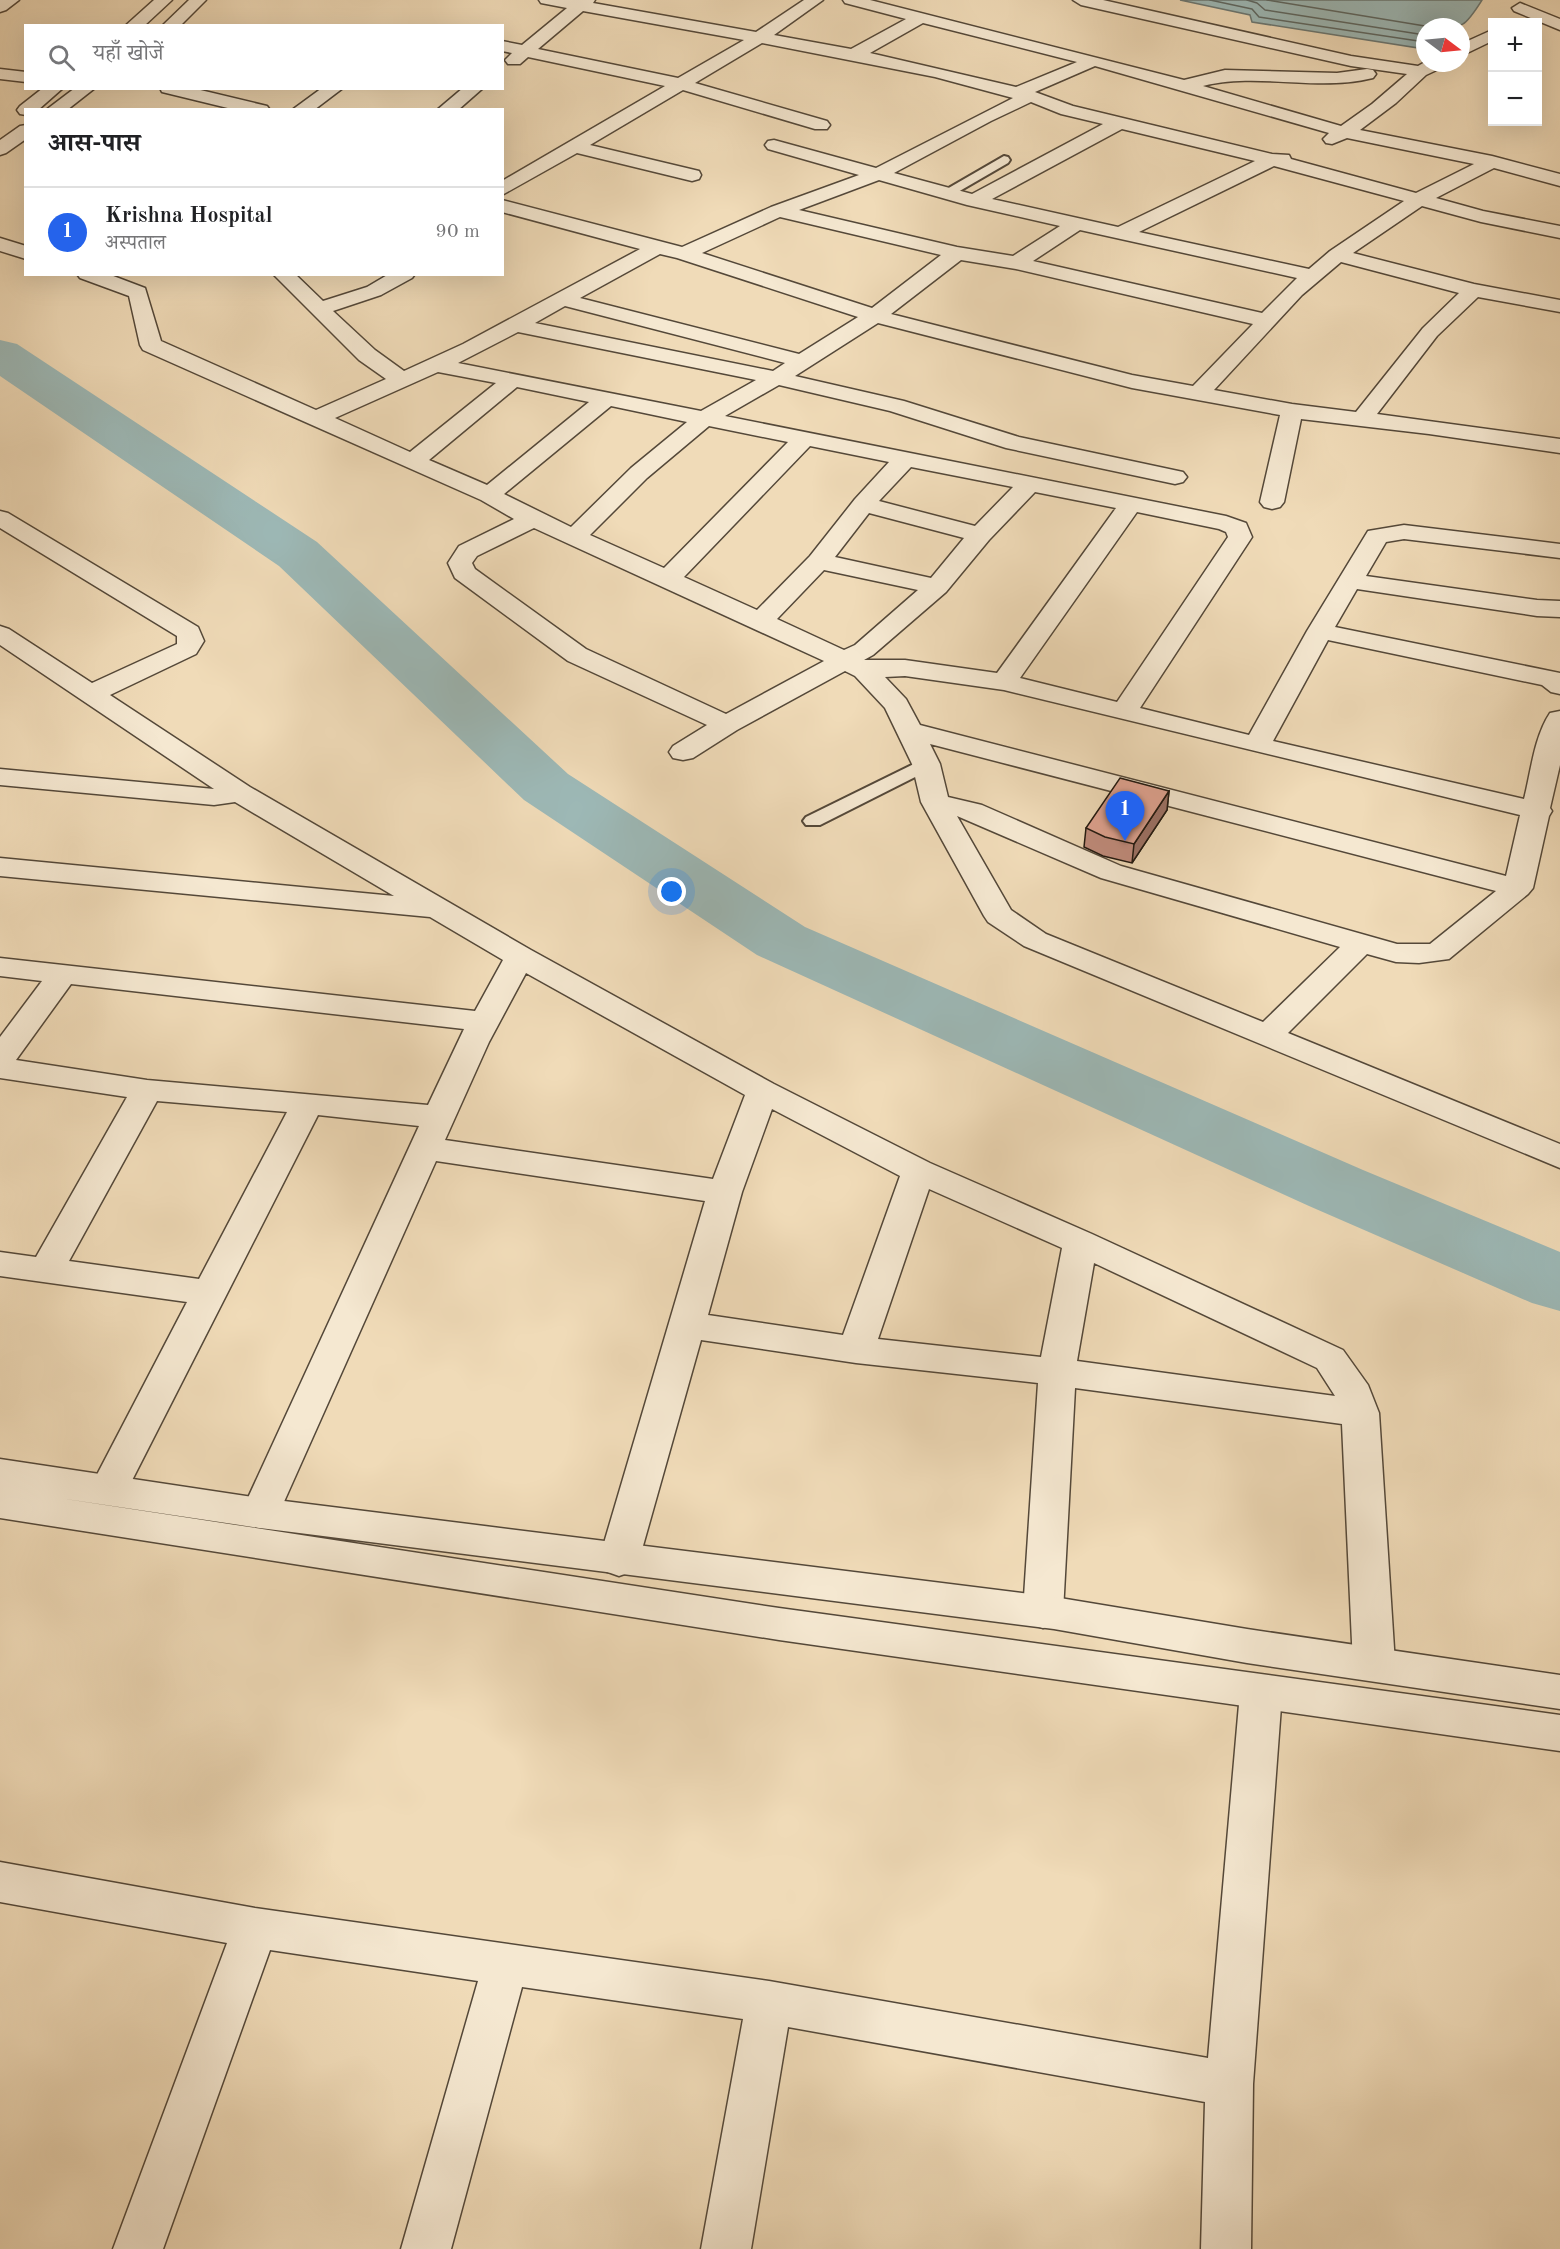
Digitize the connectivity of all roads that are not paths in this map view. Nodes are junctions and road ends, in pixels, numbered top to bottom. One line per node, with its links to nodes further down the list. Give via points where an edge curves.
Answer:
1 (164, 0): 11 (street)
2 (198, 0): 12 (street)
3 (547, 0): 7 (street)
4 (815, 0): 15 (street)
5 (851, 0): 9 (street)
6 (1081, 0): 22 (street, via 1351,61)
7 (584, 3): 15 (street); 18 (street)
8 (1518, 4): 10 (street); 13 (street)
9 (920, 18): 19 (street); 20 (street)
10 (1509, 18)
11 (135, 24)
12 (172, 24)
13 (1560, 25)
14 (1488, 37): 17 (street)
15 (759, 38): 19 (street); 27 (street)
16 (504, 46): 18 (street)
17 (1470, 46)
18 (526, 51): 21 (street); 27 (street)
19 (854, 55): 34 (street)
20 (1094, 61): 28 (street); 34 (street)
21 (504, 67)
22 (1400, 68): 23 (street); 28 (street, via 1336,78 1225,75)
23 (1416, 70)
24 (1419, 72): 44 (street)
25 (0, 74): 26 (street)
26 (24, 77)
27 (680, 84): 45 (street); 50 (street, via 821,125 774,145)
28 (1184, 86): 44 (street)
29 (54, 90): 35 (street)
30 (84, 90): 36 (street)
31 (176, 90): 37 (street)
32 (332, 90): 38 (street)
33 (472, 90): 39 (street)
34 (1024, 94): 42 (street, via 1066,110); 50 (street)
35 (33, 108)
36 (58, 108)
37 (253, 108)
38 (304, 108)
39 (449, 108)
40 (24, 115): 43 (street)
41 (24, 116): 46 (street)
42 (1119, 123): 47 (street); 55 (street)
43 (0, 127)
44 (1344, 132): 47 (street, via 1297,157); 49 (street)
45 (573, 146): 51 (street); 56 (street)
46 (0, 150)
47 (1272, 159): 54 (street); 59 (street)
48 (1004, 160): 53 (lane)
49 (1492, 162): 52 (street); 54 (street)
50 (878, 174): 53 (street); 57 (street)
51 (692, 175)
52 (1560, 180)
53 (946, 193): 55 (street)
54 (1421, 198): 60 (street, via 1481,216); 66 (street)
55 (974, 201): 58 (street)
56 (504, 203): 62 (street)
57 (778, 211): 64 (street); 65 (street)
58 (1078, 223): 59 (street); 67 (street)
59 (1123, 232): 71 (street)
60 (1560, 232)
61 (0, 244): 63 (street)
62 (658, 247): 65 (street); 73 (street)
63 (24, 252)
64 (957, 253): 67 (street); 76 (street)
65 (684, 254): 76 (street)
66 (1337, 255): 71 (street); 72 (street)
67 (1016, 263): 77 (street)
68 (93, 276): 87 (street, via 138,292 151,345)
69 (286, 276): 75 (street)
70 (401, 276): 75 (street, via 374,291)
71 (1314, 276): 77 (street)
72 (1473, 290): 74 (street); 89 (street, via 1431,332)
73 (561, 298): 78 (street); 79 (street)
74 (1560, 306)
75 (319, 309): 82 (street, via 367,355)
76 (875, 316): 79 (street); 84 (street)
77 (1268, 321): 84 (street)
78 (515, 326): 80 (street); 81 (street)
79 (801, 361): 81 (street)
80 (438, 365): 82 (street); 83 (street)
81 (776, 378): 88 (street); 94 (street, via 896,406 1014,443)
82 (402, 380): 87 (street)
83 (513, 380): 85 (street); 93 (street)
84 (1198, 394): 86 (street)
85 (607, 398): 88 (street); 96 (street)
86 (1292, 411): 89 (street); 97 (street)
87 (318, 418): 93 (street)
88 (705, 418): 90 (street); 103 (street, via 639,473)
89 (1362, 419): 91 (street)
90 (803, 440): 92 (street); 106 (street)
91 (1560, 446)
92 (906, 458): 95 (street); 98 (street)
93 (413, 461): 96 (street)
94 (1176, 477)
95 (1029, 484): 99 (street); 102 (street)
96 (489, 495): 101 (street)
97 (1272, 501)
98 (863, 504): 102 (street); 105 (street)
99 (1131, 504): 114 (street); 117 (street, via 1226,523 1237,528 1240,537)
100 (0, 518): 116 (street, via 189,632 187,649)
101 (533, 519): 103 (street); 119 (street, via 468,552 460,563 464,573 577,655)
102 (980, 535): 108 (street)
103 (574, 538): 106 (street)
104 (1560, 550): 107 (street, via 1390,532 1377,536)
105 (819, 561): 108 (street); 110 (street)
106 (668, 579): 110 (street)
107 (1351, 581): 109 (street); 111 (street)
108 (937, 587): 113 (street, via 864,650)
109 (1560, 609)
110 (761, 621): 113 (street)
111 (1320, 631): 115 (street, via 1551,679); 121 (street)
112 (0, 634): 116 (street)
113 (855, 666): 114 (street, via 904,668); 119 (street); 120 (street, via 897,705)
114 (1004, 682): 117 (street)
115 (1560, 686)
116 (90, 694): 125 (street)
117 (1124, 712): 121 (street)
118 (1560, 718): 127 (street)
119 (727, 724): 122 (street)
120 (911, 731): 123 (street); 130 (street)
121 (1257, 745): 127 (street)
122 (683, 752)
123 (926, 764): 126 (street); 128 (lane)
124 (0, 777): 125 (street, via 214,797)
125 (240, 793): 131 (street)
126 (935, 802): 132 (street, via 972,811 1112,872); 137 (street, via 999,916 1035,940)
127 (1538, 811): 130 (street)
128 (813, 821)
129 (0, 867): 131 (street)
130 (1518, 888): 132 (street, via 1438,952 1396,953)
131 (438, 909): 133 (street)
132 (1361, 943): 137 (street)
133 (520, 957): 136 (street); 141 (street)
134 (0, 967): 135 (street)
135 (64, 973): 136 (street); 138 (street)
136 (485, 1022): 143 (street)
137 (1267, 1036): 145 (street)
138 (0, 1059)
139 (0, 1068): 140 (street)
140 (147, 1090): 142 (street); 150 (street)
141 (763, 1091): 146 (street); 147 (street)
142 (308, 1103): 143 (street); 151 (street)
143 (439, 1117): 144 (street)
144 (425, 1148): 147 (street); 159 (street)
145 (1560, 1157)
146 (918, 1171): 148 (street); 153 (street)
147 (725, 1192): 152 (street)
148 (1080, 1242): 154 (street); 155 (street, via 1330,1359 1350,1385)
149 (0, 1264): 150 (street)
150 (46, 1270): 151 (street)
151 (210, 1293): 157 (street)
152 (688, 1325): 153 (street); 160 (street)
153 (856, 1350): 154 (street)
154 (1057, 1372): 155 (street); 161 (street)
155 (1360, 1413): 162 (street)
156 (0, 1474): 157 (street)
157 (108, 1490): 159 (street)
158 (0, 1503): 164 (street, via 359,1561)
159 (260, 1513): 160 (street)
160 (619, 1560): 161 (street)
161 (1043, 1612): 162 (street)
162 (1374, 1664): 163 (street)
163 (1560, 1692)
164 (1261, 1693): 165 (street); 170 (street)
165 (1560, 1733)
166 (0, 1882): 167 (street)
167 (255, 1928): 168 (street); 171 (street)
168 (506, 1964): 169 (street); 172 (street)
169 (770, 2002): 170 (street); 173 (street)
170 (1229, 2084): 174 (street)
171 (138, 2249)
172 (426, 2249)
173 (726, 2249)
174 (1226, 2249)

